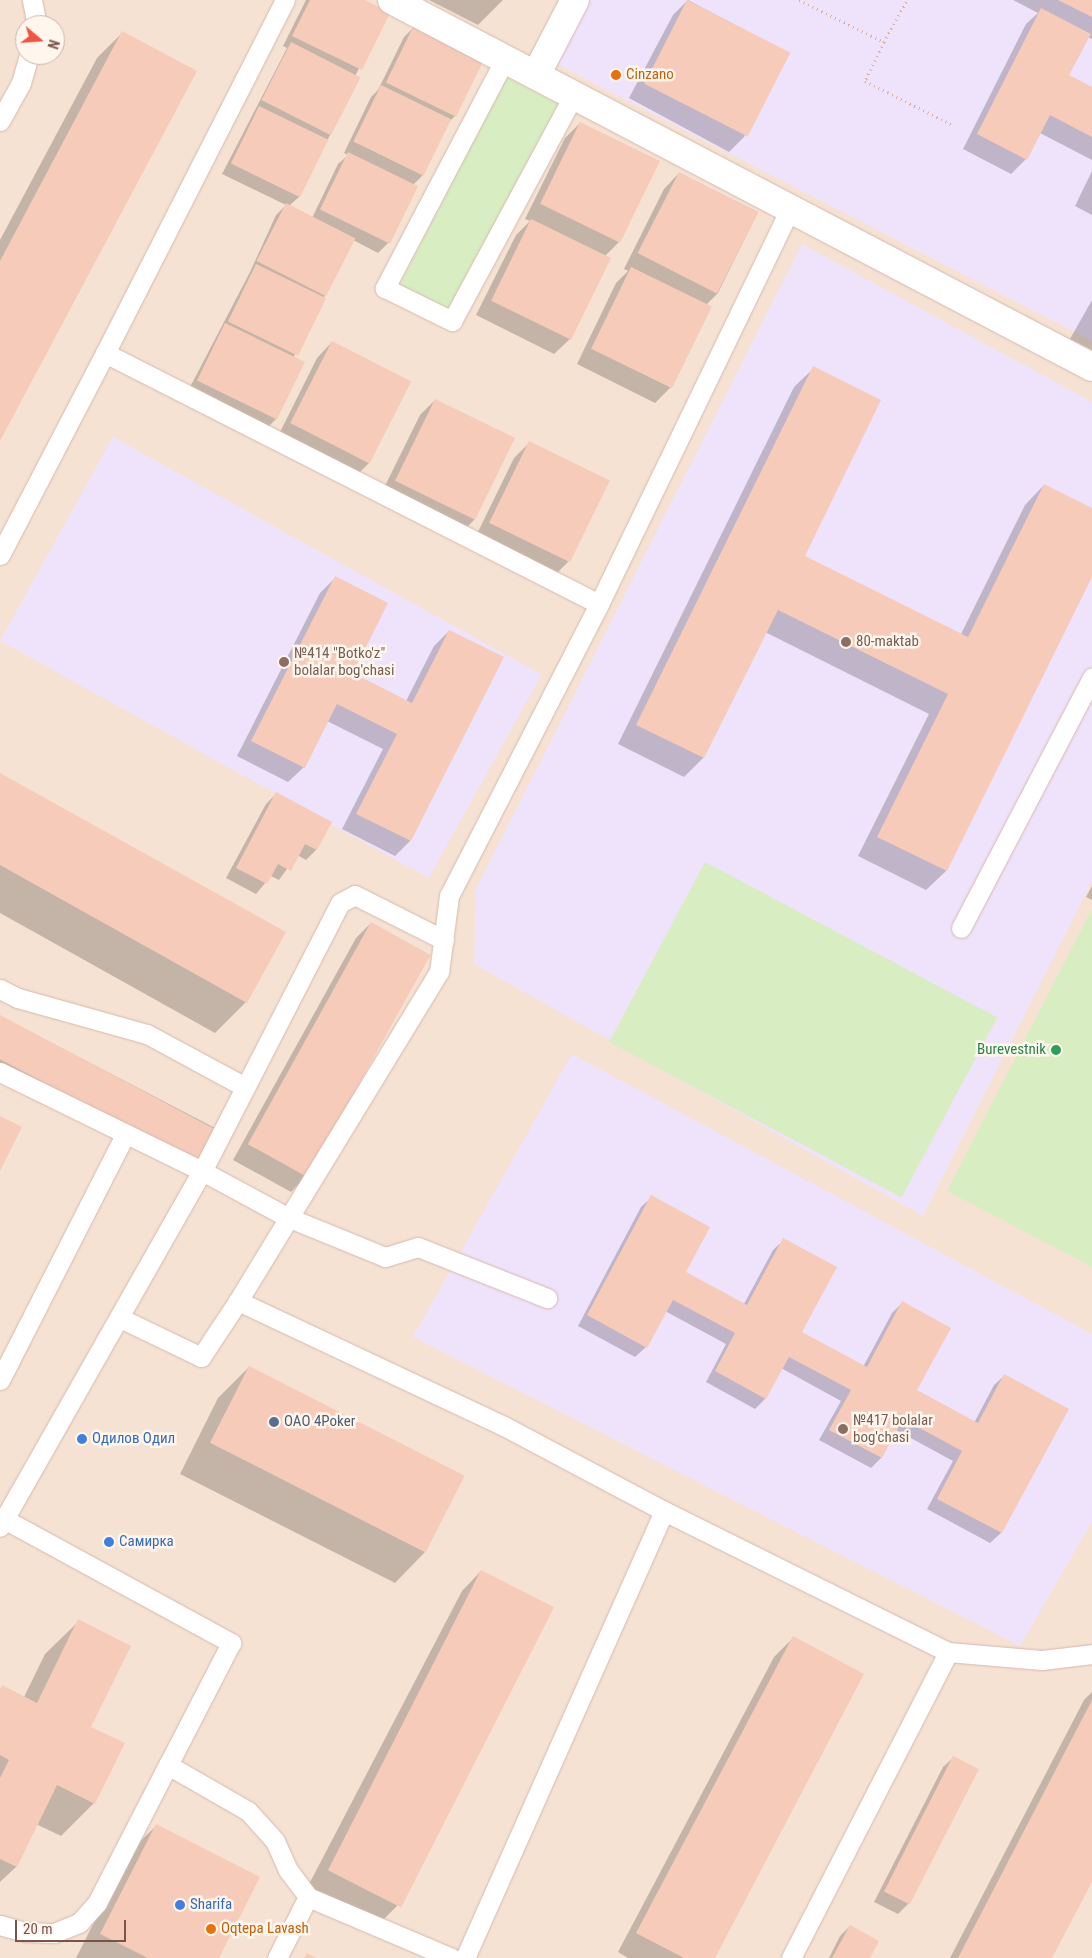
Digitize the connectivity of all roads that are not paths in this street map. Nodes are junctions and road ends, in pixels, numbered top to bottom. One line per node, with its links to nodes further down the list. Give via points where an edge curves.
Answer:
1 (32, 0): 5 (lane)
2 (285, 0): 12 (lane)
3 (392, 0): 6 (street)
4 (575, 0): 8 (street)
5 (36, 15)
6 (505, 59): 8 (street); 9 (lane, via 385,288 452,320)
7 (26, 65): 10 (lane, via 21,83)
8 (537, 73): 9 (street)
9 (574, 96): 11 (street)
10 (0, 121)
11 (789, 210): 13 (street); 15 (lane)
12 (105, 353): 14 (lane); 15 (lane)
13 (1092, 367)
14 (0, 556)
15 (600, 604): 18 (lane, via 449,896)
16 (1092, 678): 17 (lane)
17 (961, 928)
18 (444, 940): 21 (lane, via 355,895 340,903); 24 (lane, via 439,972)
19 (0, 989): 21 (lane, via 18,998 147,1034)
20 (0, 1072): 22 (lane)
21 (245, 1087): 23 (lane)
22 (125, 1135): 23 (lane); 28 (lane)
23 (202, 1171): 24 (lane); 27 (lane)
24 (287, 1217): 25 (lane, via 385,1257 418,1247); 26 (lane)
25 (547, 1298)
26 (238, 1301): 27 (lane, via 201,1357); 29 (lane, via 504,1426)
27 (120, 1318): 30 (lane)
28 (0, 1380)
29 (664, 1511): 31 (lane); 38 (lane)
30 (2, 1523): 33 (lane, via 231,1643)
31 (948, 1652): 32 (lane, via 1042,1660); 39 (lane)
32 (1092, 1654)
33 (168, 1765): 34 (lane, via 248,1811 275,1841 288,1870); 35 (lane, via 97,1903 79,1923 54,1933 26,1932)
34 (308, 1896): 36 (lane); 37 (lane)
35 (0, 1925)
36 (276, 1958)
37 (452, 1958)
38 (465, 1958)
39 (791, 1958)

